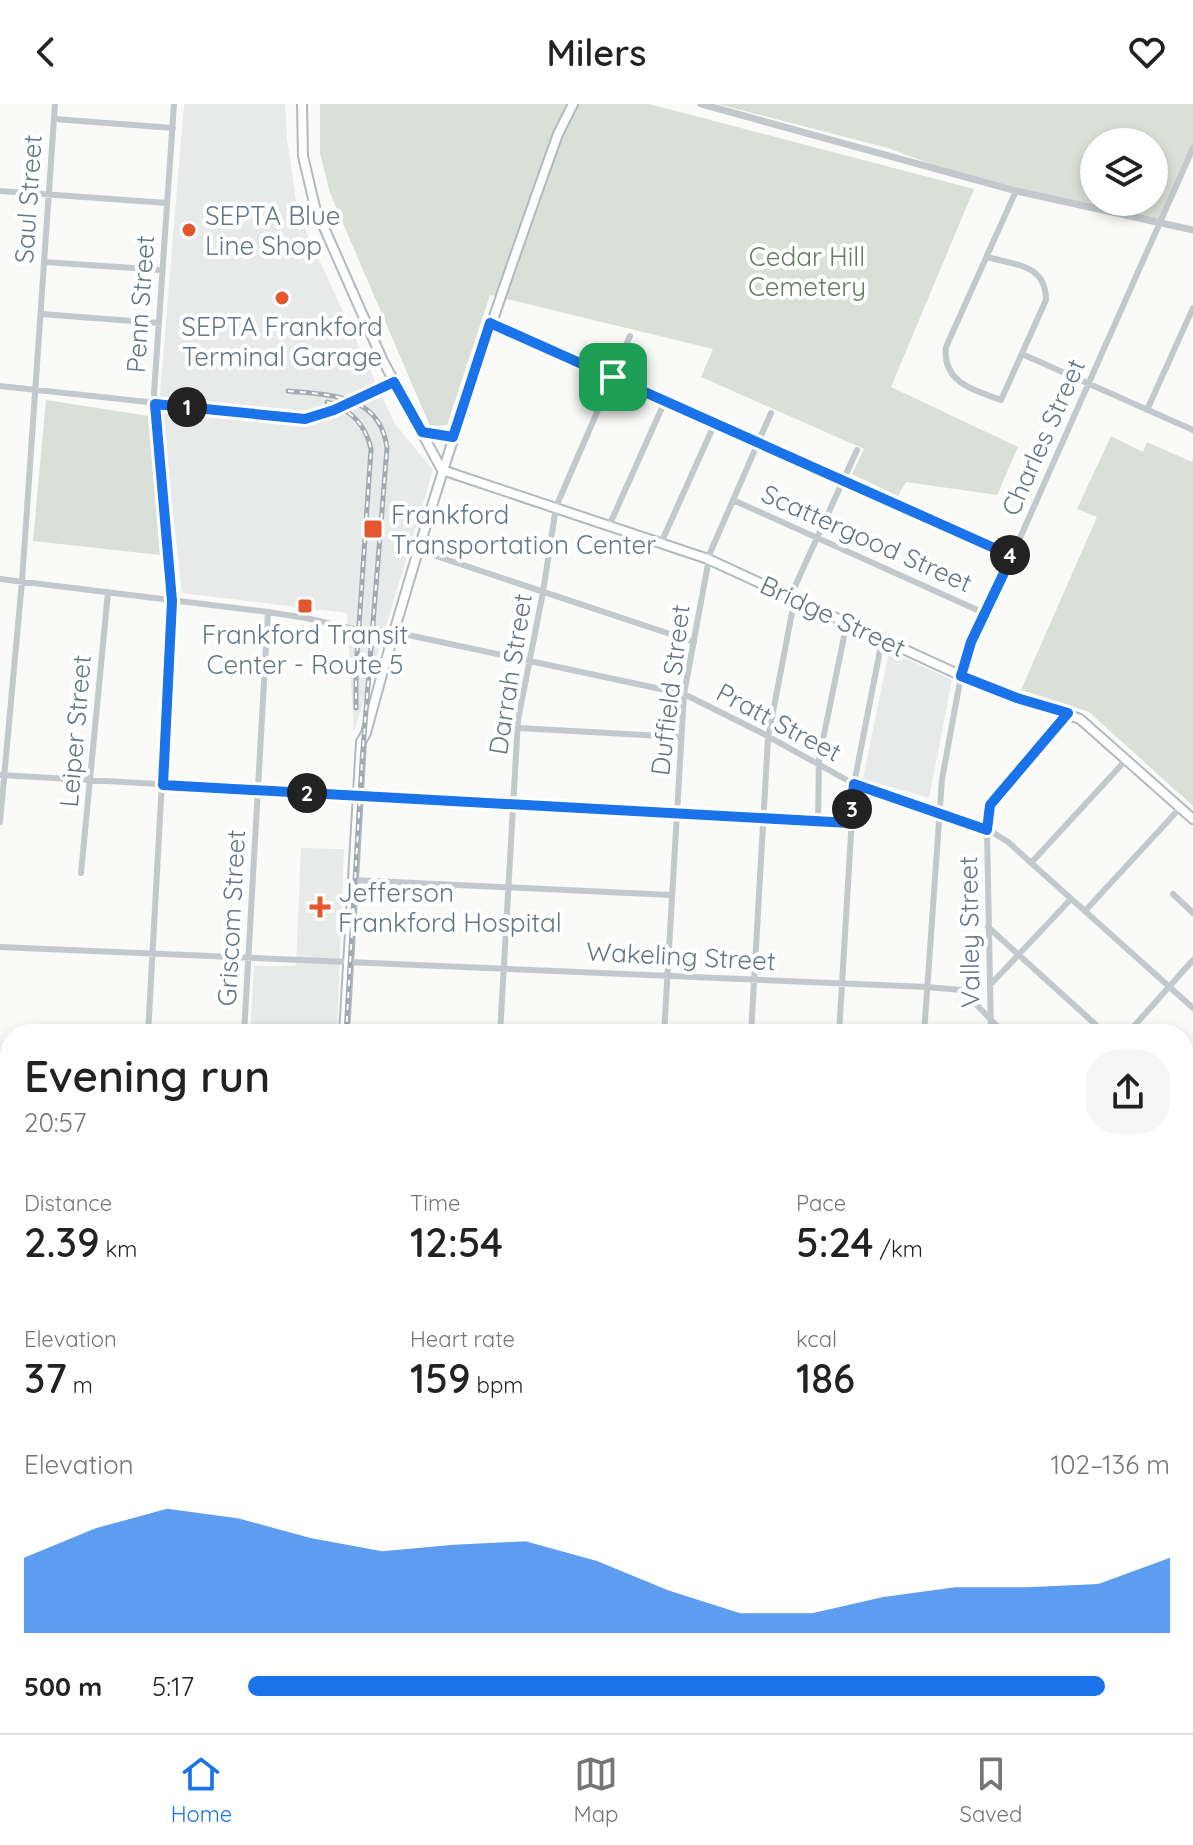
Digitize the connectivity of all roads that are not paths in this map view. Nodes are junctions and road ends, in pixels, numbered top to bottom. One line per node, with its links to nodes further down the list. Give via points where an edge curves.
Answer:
1 (55, 104): 6 (street, Saul Street)
2 (174, 104): 7 (street, Penn Street)
3 (302, 104): 25 (main road, via 303,156 315,207)
4 (573, 104): 21 (main road)
5 (701, 104): 10 (street)
6 (54, 119): 7 (street); 11 (street, Saul Street)
7 (173, 128): 12 (street, Penn Street)
8 (1193, 148): 13 (street, Charles Street)
9 (0, 191): 11 (street)
10 (1016, 191): 13 (street); 15 (street)
11 (49, 194): 12 (street); 16 (street, Saul Street)
12 (167, 203): 17 (street, Penn Street)
13 (1161, 221): 14 (street); 26 (street, Charles Street)
14 (1193, 230)
15 (987, 257): 23 (street, via 1039,275 1045,285 1044,304); 23 (street, via 945,348 945,365 956,380 1001,400)
16 (44, 262): 17 (street); 19 (street, Saul Street)
17 (162, 270): 20 (street, Penn Street)
18 (1193, 308): 31 (street)
19 (41, 314): 20 (street); 28 (street, Saul Street)
20 (159, 323): 30 (street, Penn Street)
21 (490, 323): 24 (street); 36 (main road)
22 (630, 336): 24 (street, Darrah Street)
23 (1022, 354): 26 (street)
24 (613, 377): 29 (street); 42 (street, Darrah Street)
25 (394, 382): 30 (street, via 305,419); 35 (main road)
26 (1088, 384): 31 (street); 47 (street, Charles Street)
27 (0, 386): 28 (street)
28 (35, 388): 30 (street); 50 (street, Saul Street)
29 (665, 401): 33 (street); 43 (street)
30 (155, 404): 54 (street, Penn Street)
31 (1147, 410): 34 (street)
32 (771, 413): 37 (street, Duffield Street)
33 (715, 423): 37 (street); 45 (street)
34 (1193, 430)
35 (422, 432): 36 (main road); 39 (main road)
36 (453, 437): 39 (main road)
37 (759, 442): 40 (street); 41 (street, Duffield Street)
38 (857, 450): 40 (street)
39 (442, 470): 42 (main road, Bridge Street); 46 (main road)
40 (844, 481): 44 (street); 47 (street)
41 (733, 500): 44 (street, Scattergood Street); 48 (street, Duffield Street)
42 (556, 507): 43 (main road, Bridge Street); 52 (street, Darrah Street)
43 (609, 526): 45 (main road, Bridge Street)
44 (819, 538): 53 (street); 56 (street, Scattergood Street)
45 (661, 543): 48 (main road, Bridge Street)
46 (418, 550): 52 (street); 60 (main road)
47 (1012, 556): 56 (street, Charles Street)
48 (708, 559): 53 (main road, Bridge Street); 62 (street, Duffield Street)
49 (0, 579): 50 (street)
50 (22, 581): 51 (street); 72 (street, Saul Street)
51 (108, 592): 54 (street); 73 (street, Leiper Street)
52 (543, 592): 62 (street); 63 (street, Darrah Street)
53 (793, 596): 57 (main road, Bridge Street); 69 (street)
54 (172, 601): 55 (street); 75 (street, Penn Street)
55 (268, 612): 58 (street); 76 (street, Griscom Street)
56 (984, 613): 64 (street, Charles Street)
57 (847, 622): 61 (main road, Bridge Street); 71 (street)
58 (358, 630)
59 (375, 630): 60 (street, Pratt Street)
60 (394, 632): 63 (street, Pratt Street); 77 (main road, via 361,742)
61 (882, 640): 64 (main road, Bridge Street); 74 (street)
62 (694, 642): 65 (street, Duffield Street)
63 (529, 661): 65 (street, Pratt Street); 67 (street, Darrah Street)
64 (961, 676): 66 (main road, Bridge Street); 81 (street, Charles Street)
65 (684, 694): 68 (street, Duffield Street); 69 (street, Pratt Street)
66 (1068, 713): 70 (main road, Bridge Street); 87 (street, Valley Street, via 990,805)
67 (518, 728): 68 (street); 78 (street, Darrah Street)
68 (680, 737): 80 (street, Duffield Street)
69 (768, 738): 71 (street, Pratt Street); 82 (street)
70 (1126, 760): 79 (main road, Bridge Street); 88 (street)
71 (821, 766): 74 (street, Pratt Street); 84 (street)
72 (2, 775): 73 (street); 85 (street, Saul Street)
73 (91, 780): 75 (street); 89 (street, Leiper Street)
74 (854, 784): 81 (street, Pratt Street); 86 (street)
75 (163, 785): 76 (street); 99 (street, Penn Street)
76 (258, 790): 77 (street); 101 (street, Griscom Street)
77 (358, 796): 78 (street); 90 (main road)
78 (513, 804): 80 (street); 91 (street, Darrah Street)
79 (1180, 808): 83 (main road, Bridge Street); 95 (street)
80 (676, 813): 82 (street); 93 (street, Duffield Street)
81 (939, 813): 87 (street, Pratt Street); 109 (street, Charles Street)
82 (764, 818): 84 (street); 106 (street)
83 (1193, 819)
84 (818, 821): 86 (street)
85 (0, 822)
86 (850, 823): 107 (street)
87 (987, 830): 88 (street, Pratt Street); 97 (street, Valley Street)
88 (1031, 863): 94 (street, Pratt Street)
89 (81, 873)
90 (353, 880): 91 (street); 103 (main road)
91 (508, 889): 93 (street); 104 (street, Darrah Street)
92 (1173, 894): 96 (street)
93 (671, 895): 105 (street, Duffield Street)
94 (1071, 899): 95 (street, Pratt Street); 100 (street)
95 (1085, 911): 110 (street, Pratt Street)
96 (1193, 913)
97 (988, 927): 100 (street); 108 (street, Valley Street)
98 (0, 947): 99 (street, Wakeling Street)
99 (153, 954): 101 (street, Wakeling Street); 113 (street, Penn Street)
100 (1019, 955): 108 (street); 123 (street)
101 (248, 959): 103 (street, Wakeling Street); 114 (street, Griscom Street)
102 (1193, 960): 110 (street)
103 (348, 962): 104 (street, Wakeling Street); 115 (main road)
104 (504, 969): 105 (street, Wakeling Street); 116 (street, Darrah Street)
105 (668, 975): 106 (street, Wakeling Street); 117 (street, Duffield Street)
106 (754, 980): 107 (street, Wakeling Street); 118 (street)
107 (842, 984): 109 (street, Wakeling Street); 119 (street)
108 (990, 985): 112 (street, Valley Street)
109 (926, 987): 112 (street, Wakeling Street, via 962,990); 120 (street, Charles Street)
110 (1169, 987): 111 (street, Pratt Street); 124 (street)
111 (1193, 1008)
112 (990, 1021): 121 (street, Valley Street); 122 (street, Wakeling Street)
113 (149, 1024)
114 (245, 1024)
115 (345, 1024)
116 (501, 1024)
117 (665, 1024)
118 (752, 1024)
119 (840, 1024)
120 (924, 1024)
121 (990, 1024)
122 (993, 1024)
123 (1095, 1024)
124 (1136, 1024)

